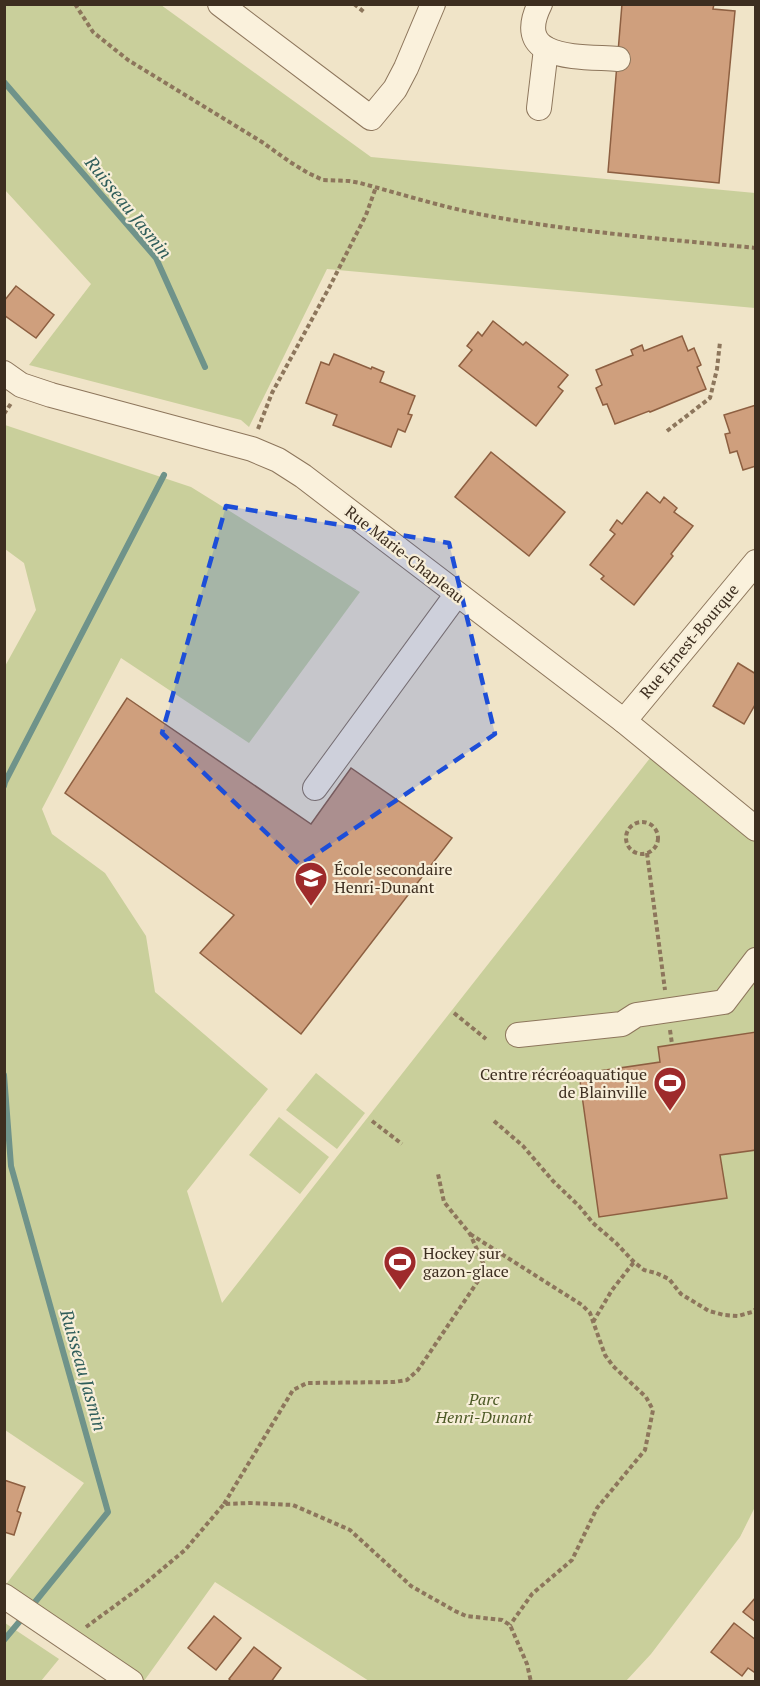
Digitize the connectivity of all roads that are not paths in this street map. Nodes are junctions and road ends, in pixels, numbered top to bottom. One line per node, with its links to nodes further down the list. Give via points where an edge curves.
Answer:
1 (220, 4): 2 (street, via 371,118 406,68)
2 (433, 4)
3 (540, 4): 4 (street, via 532,29 536,41)
4 (546, 49): 5 (street); 6 (street)
5 (618, 59)
6 (539, 108)
7 (4, 373): 9 (street, Rue Marie-Chapleau, via 21,385 51,395 265,454 303,476)
8 (756, 562): 10 (street, Rue Ernest-Bourque)
9 (457, 594): 10 (street, Rue Marie-Chapleau); 11 (street)
10 (624, 721): 12 (street, Rue Marie-Chapleau)
11 (315, 788)
12 (756, 829)
13 (756, 960): 14 (street, via 724,1002 636,1015 622,1024)
14 (518, 1035)
15 (4, 1596): 16 (street)
16 (131, 1682)

